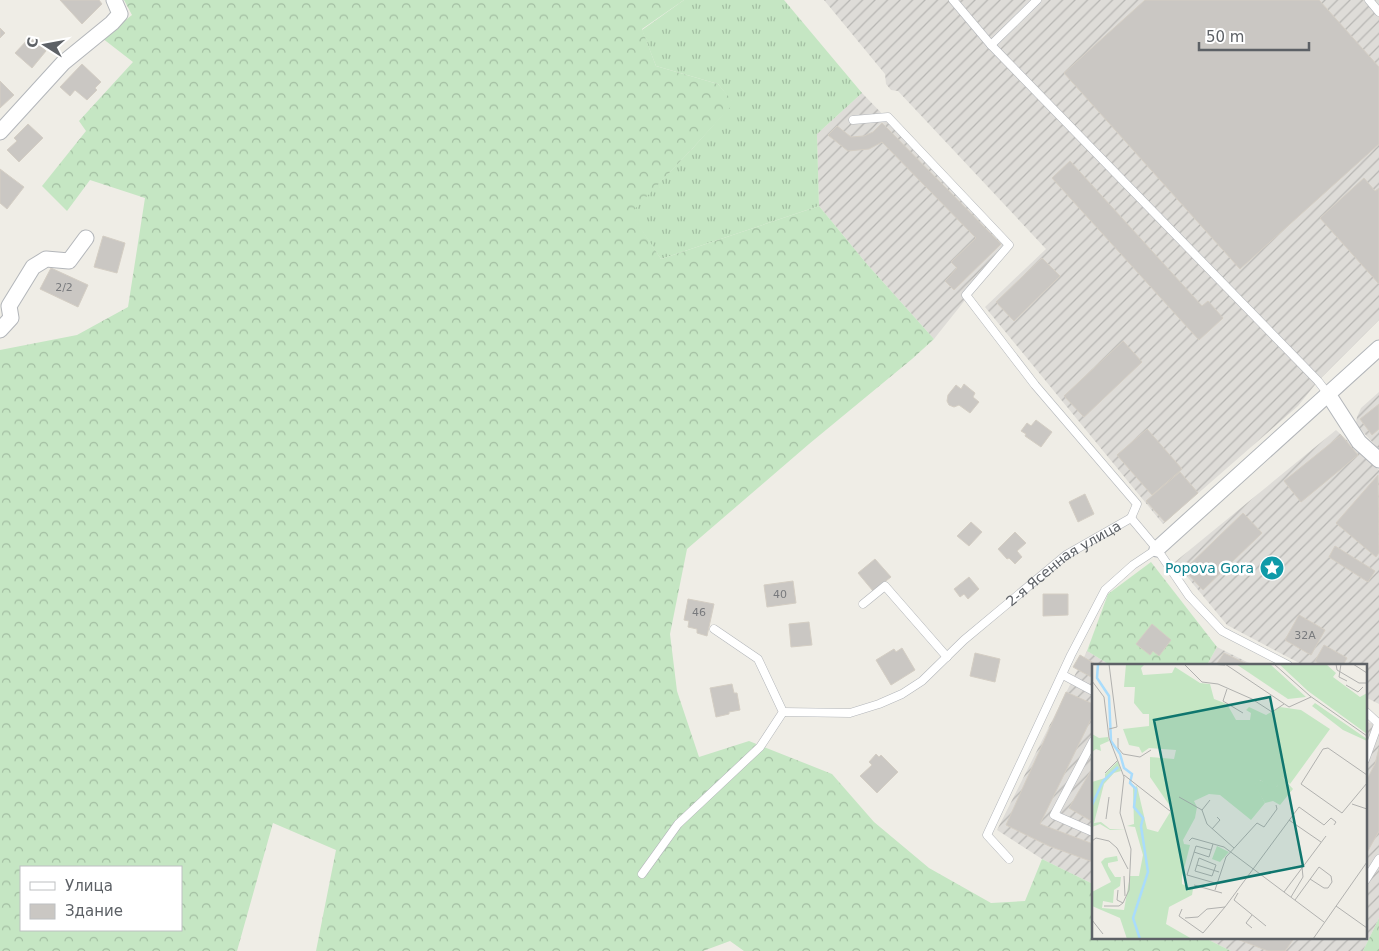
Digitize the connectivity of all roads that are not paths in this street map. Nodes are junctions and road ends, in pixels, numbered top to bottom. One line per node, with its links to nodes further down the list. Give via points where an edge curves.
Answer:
1 (114, 0): 8 (street, via 120,14 63,63)
2 (953, 0): 6 (lane)
3 (1037, 0): 6 (lane)
4 (1369, 0): 5 (lane)
5 (1379, 12)
6 (991, 45): 12 (lane)
7 (853, 120): 14 (lane, via 888,117 1009,246 966,296 1035,385 1137,504)
8 (0, 132)
9 (86, 238): 10 (street, via 69,260 46,259 33,267 9,306 11,318)
10 (0, 330)
11 (1379, 348): 12 (street)
12 (1328, 394): 13 (street, via 1359,442); 15 (street)
13 (1379, 460)
14 (1131, 518): 15 (lane, 2-я Ясенная улица); 18 (lane, 2-я Ясенная улица, via 1066,555)
15 (1157, 549): 19 (lane, 2-я Ясенная улица, via 1189,596 1222,631); 20 (lane, via 1105,590)
16 (863, 604): 18 (lane, via 885,586)
17 (714, 629): 22 (lane, via 758,658)
18 (947, 657): 22 (lane, 2-я Ясенная улица, via 922,681 880,704 850,713)
19 (1286, 664)
20 (1063, 675): 21 (lane); 28 (lane, via 988,836)
21 (1092, 690)
22 (783, 712): 30 (lane, via 760,748 678,824)
23 (1366, 712): 24 (lane)
24 (1379, 724): 26 (lane)
25 (1092, 743): 27 (lane, via 1054,815)
26 (1366, 757)
27 (1092, 832)
28 (1009, 859)
29 (1379, 859): 31 (lane)
30 (642, 874)
31 (1366, 878)

